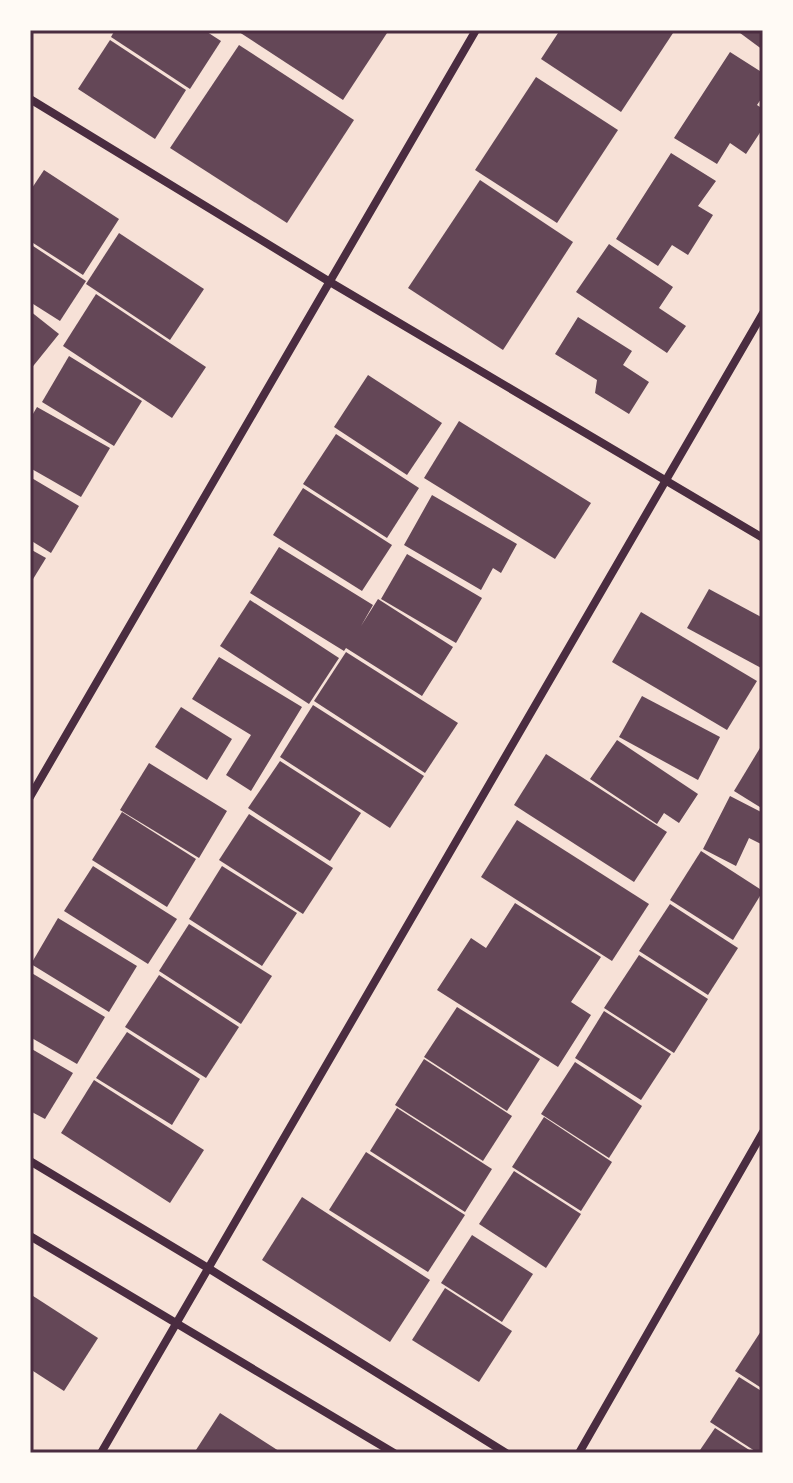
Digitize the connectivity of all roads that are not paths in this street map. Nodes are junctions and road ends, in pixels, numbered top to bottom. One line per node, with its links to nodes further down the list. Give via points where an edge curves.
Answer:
1 (476, 30): 3 (street)
2 (30, 99): 3 (street)
3 (330, 282): 5 (street); 7 (street)
4 (763, 313): 5 (street)
5 (666, 481): 6 (street); 11 (street)
6 (763, 538)
7 (30, 797)
8 (763, 1132): 16 (street)
9 (30, 1161): 11 (street)
10 (30, 1236): 12 (street)
11 (208, 1268): 12 (street); 15 (street)
12 (175, 1324): 13 (street); 14 (street)
13 (101, 1453)
14 (394, 1453)
15 (506, 1453)
16 (579, 1453)

